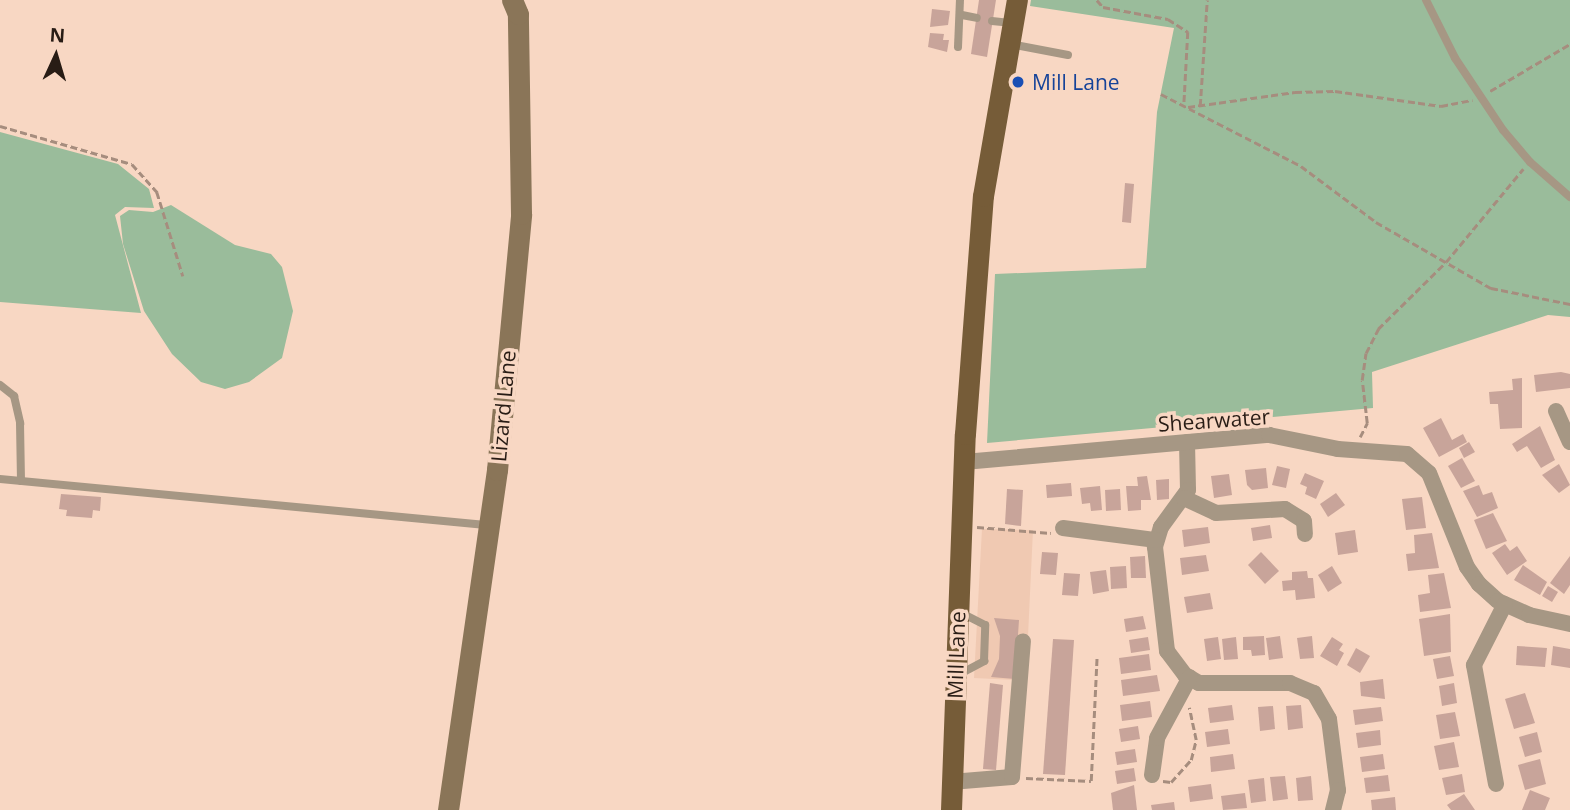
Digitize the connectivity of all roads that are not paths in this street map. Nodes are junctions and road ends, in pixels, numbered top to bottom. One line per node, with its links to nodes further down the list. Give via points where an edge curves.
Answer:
1 (512, 0): 19 (street, Lizard Lane, via 518,14 521,214)
2 (960, 0): 5 (lane)
3 (1017, 0): 7 (main road, Mill Lane)
4 (1426, 0): 10 (lane, via 1481,98 1530,162)
5 (962, 15): 6 (lane); 8 (lane)
6 (976, 18)
7 (1005, 29): 9 (lane); 15 (main road, Mill Lane, via 983,196)
8 (958, 47)
9 (1068, 55)
10 (1570, 197)
11 (0, 385): 17 (lane, via 14,396 20,422)
12 (1556, 411): 13 (street)
13 (1569, 437)
14 (1187, 442): 15 (street, Shearwater); 18 (street, via 1189,482); 23 (street, Shearwater, via 1269,435 1354,449 1391,450 1418,462 1441,496 1467,567)
15 (964, 462): 28 (main road, Mill Lane)
16 (0, 479): 17 (lane)
17 (21, 481): 19 (lane)
18 (1184, 498): 21 (street, via 1216,513 1285,509 1304,521); 22 (street)
19 (489, 526): 30 (street, Lizard Lane)
20 (1063, 527): 22 (street)
21 (1305, 534)
22 (1156, 541): 26 (street, via 1167,651)
23 (1505, 604): 24 (street, Shearwater); 29 (street, via 1474,665)
24 (1570, 624)
25 (1023, 641): 28 (street, via 1012,777)
26 (1190, 677): 27 (street, via 1157,738); 32 (street, via 1214,686 1290,683 1314,693 1329,719 1338,790)
27 (1152, 775)
28 (951, 782): 31 (main road, Mill Lane)
29 (1496, 784)
30 (448, 810)
31 (951, 810)
32 (1334, 810)

